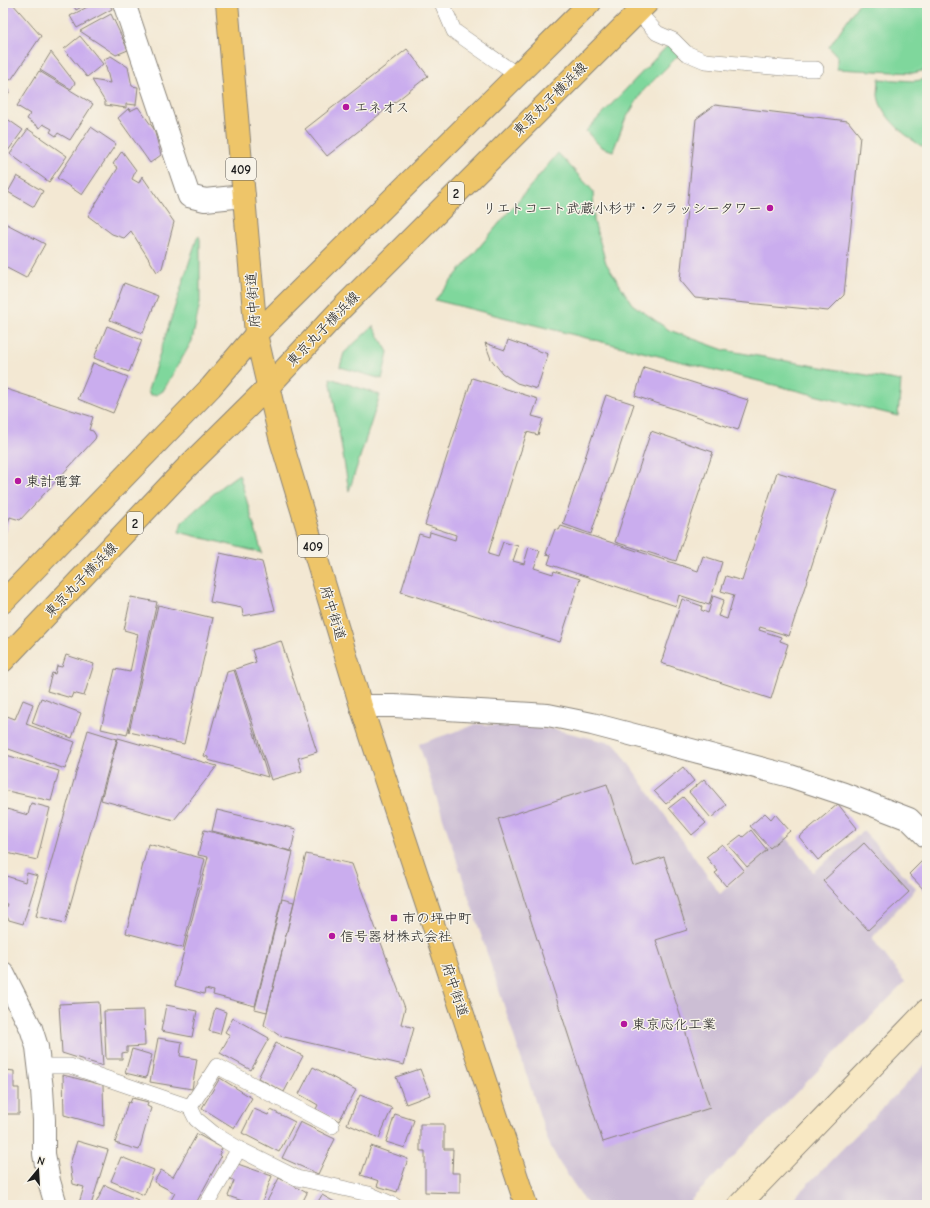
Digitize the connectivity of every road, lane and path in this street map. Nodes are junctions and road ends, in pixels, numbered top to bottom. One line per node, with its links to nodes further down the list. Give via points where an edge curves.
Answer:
1 (124, 3): 8 (street, via 189,196 205,200)
2 (227, 3): 8 (main road, 府中街道 / 409)
3 (442, 3): 7 (lane, via 454,31)
4 (590, 3): 7 (main road)
5 (638, 6): 6 (lane, via 657,33 673,40 686,53 705,60 795,70); 10 (main road, 東京丸子横浜線 / 2)
6 (816, 69)
7 (517, 75): 9 (main road)
8 (244, 196): 9 (main road, 府中街道 / 409)
9 (256, 334): 10 (main road, 府中街道 / 409); 11 (main road, via 211,387)
10 (268, 387): 12 (main road, 東京丸子横浜線 / 2, via 186,468); 13 (main road, 府中街道 / 409, via 280,436)
11 (3, 602)
12 (3, 661)
13 (361, 706): 14 (street, via 548,715 592,724 790,776 844,794 909,819); 24 (main road, 府中街道 / 409)
14 (927, 837)
15 (3, 973): 17 (street, via 30,1028)
16 (927, 1010): 25 (street)
17 (40, 1066): 18 (lane, via 70,1066); 21 (street, via 44,1154)
18 (190, 1107): 19 (lane, via 217,1066); 20 (lane, via 196,1119 214,1134)
19 (332, 1126)
20 (239, 1149): 22 (lane); 23 (lane, via 297,1178 369,1194)
21 (56, 1205)
22 (206, 1205)
23 (394, 1205)
24 (526, 1205)
25 (739, 1205)

